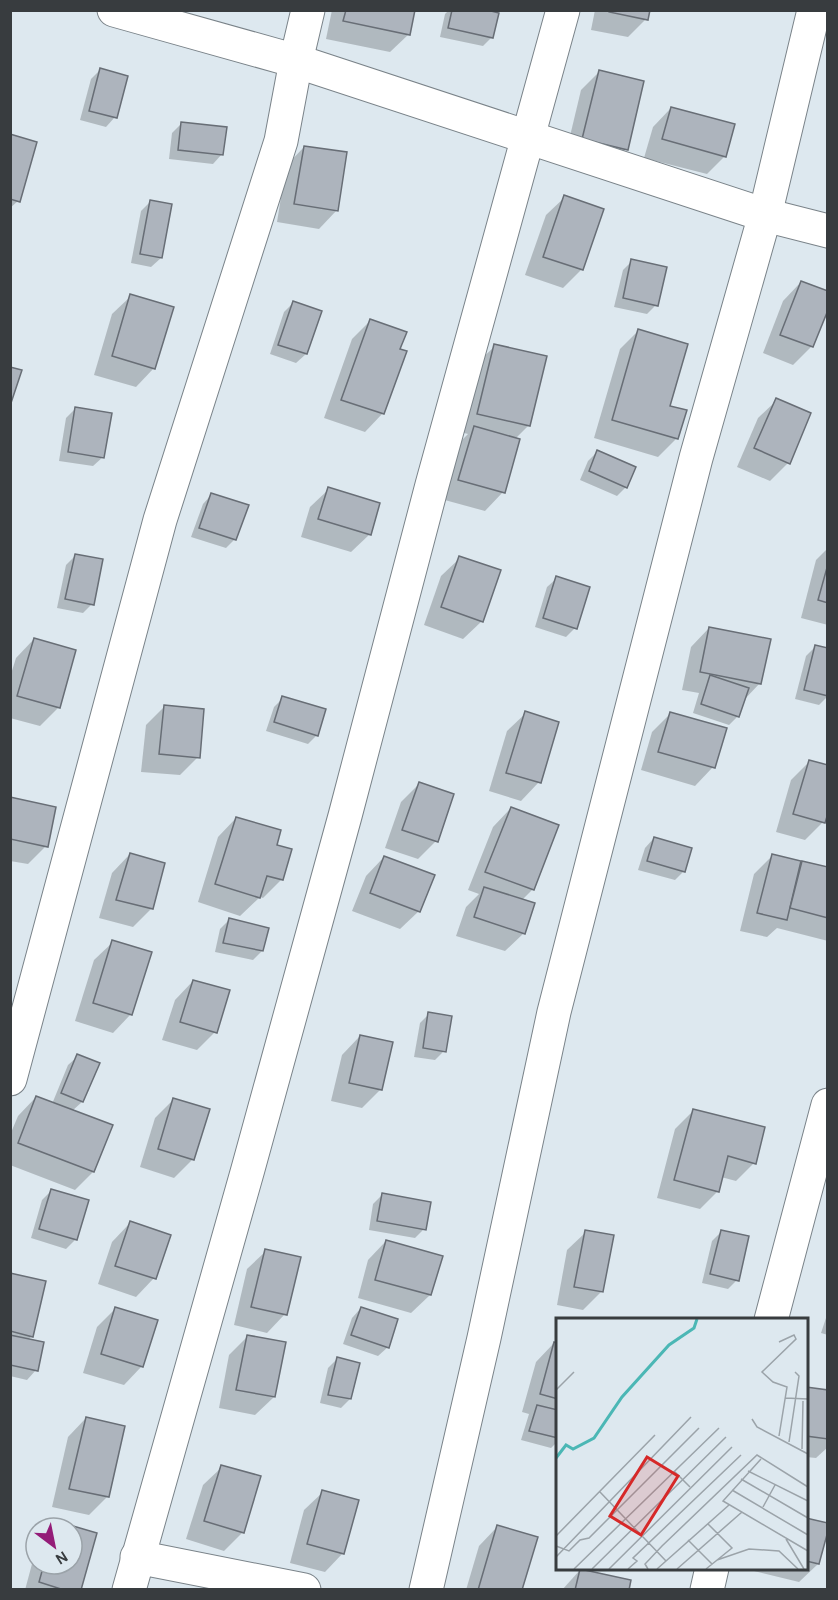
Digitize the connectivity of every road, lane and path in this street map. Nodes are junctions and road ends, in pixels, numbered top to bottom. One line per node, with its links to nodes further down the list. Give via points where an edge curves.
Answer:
1 (114, 10): 5 (street)
2 (308, 10): 5 (street)
3 (563, 10): 6 (street)
4 (814, 10): 7 (street)
5 (296, 62): 6 (street); 9 (street, via 281,141 160,519)
6 (529, 137): 7 (street); 12 (street, via 327,885)
7 (765, 215): 8 (street); 16 (street, via 696,458 554,1012)
8 (828, 231)
9 (10, 1079)
10 (828, 1105): 11 (street)
11 (772, 1318)
12 (137, 1557): 14 (street); 15 (street)
13 (712, 1570): 17 (street)
14 (129, 1590)
15 (304, 1590)
16 (426, 1590)
17 (707, 1590)

